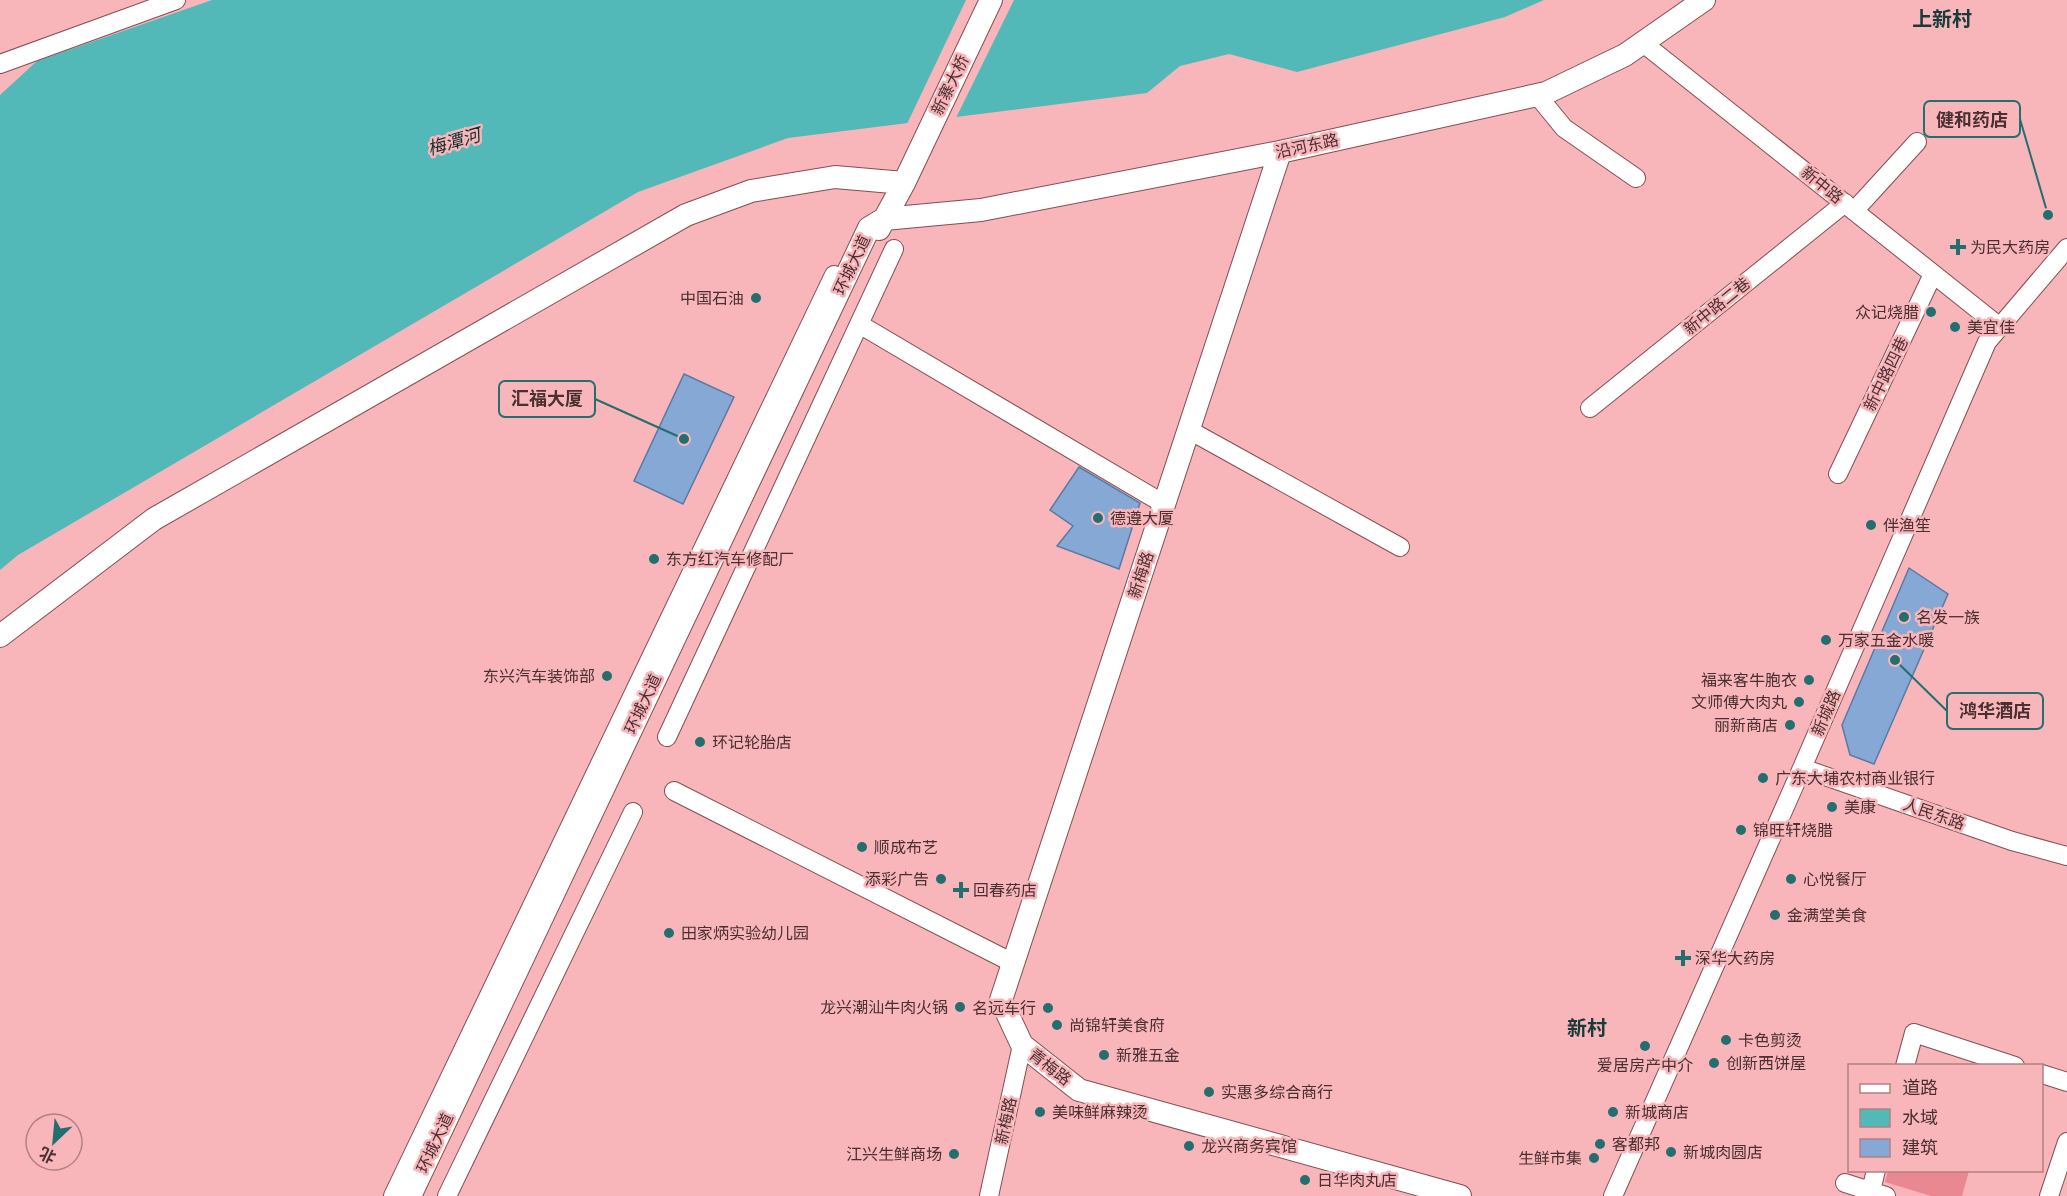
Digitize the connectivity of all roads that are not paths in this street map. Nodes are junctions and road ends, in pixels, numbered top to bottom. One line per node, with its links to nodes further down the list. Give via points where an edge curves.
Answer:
1 (176, 0): 5 (street)
2 (991, 0): 9 (main road, 新寨大桥)
3 (1704, 0): 4 (main road, 沿河东路)
4 (1643, 43): 6 (main road, 沿河东路); 11 (street, 新中路)
5 (0, 64)
6 (1537, 95): 8 (main road, 沿河东路); 10 (street, via 1564,128)
7 (1917, 142): 11 (street, 新中路二巷)
8 (1280, 152): 12 (main road, 沿河东路, via 981,210); 20 (main road, 新梅路)
9 (906, 176): 12 (main road, 新寨大桥); 24 (main road, via 835,177 751,190 686,215 154,519)
10 (1636, 178)
11 (1850, 207): 16 (street, 新中路); 19 (street, 新中路二巷)
12 (884, 219): 41 (main road, 环城大道, via 869,228); 42 (main road, 环城大道)
13 (854, 233): 40 (street)
14 (2067, 248): 18 (street, 新城路)
15 (894, 249): 17 (street)
16 (1933, 274): 18 (street, 新中路); 21 (street, 新中路四巷)
17 (859, 324): 22 (street); 25 (street)
18 (2000, 327): 26 (street, 新城路, via 1987,342)
19 (1590, 408)
20 (1189, 430): 22 (main road, 新梅路); 23 (street)
21 (1838, 474)
22 (1164, 504): 30 (main road, 新梅路)
23 (1400, 547)
24 (0, 636)
25 (667, 737)
26 (1802, 768): 29 (street, 人民东路, via 2012,841); 46 (street, 新城路)
27 (674, 791): 30 (street)
28 (633, 812): 43 (street)
29 (2067, 856)
30 (1013, 963): 31 (main road, 青梅路, via 1001,1000)
31 (1022, 1045): 44 (street, 新梅路); 45 (main road, 青梅路, via 1079,1090)
32 (1905, 1064): 33 (street, via 1914,1033)
33 (2012, 1064)
34 (2043, 1074): 35 (street)
35 (2067, 1082)
36 (2067, 1142): 47 (street)
37 (1876, 1172): 39 (street)
38 (1845, 1183): 39 (street)
39 (1878, 1194)
40 (393, 1196)
41 (410, 1196)
42 (422, 1196)
43 (447, 1196)
44 (989, 1196)
45 (1460, 1196)
46 (1613, 1196)
47 (2049, 1196)

